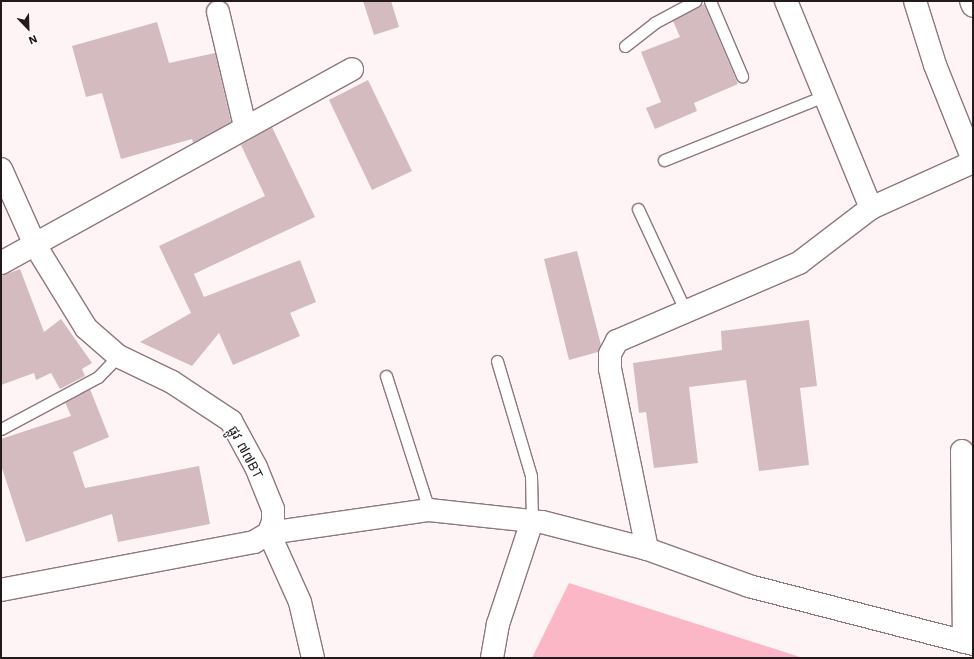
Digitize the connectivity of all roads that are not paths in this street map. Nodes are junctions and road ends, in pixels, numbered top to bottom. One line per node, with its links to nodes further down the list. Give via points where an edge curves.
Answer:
1 (695, 1): 8 (lane, via 654,23)
2 (710, 1): 10 (lane)
3 (786, 1): 11 (street)
4 (915, 1): 14 (street, via 935,64)
5 (971, 1): 6 (street)
6 (973, 6)
7 (218, 12): 12 (street)
8 (625, 46)
9 (352, 69): 12 (street)
10 (742, 76)
11 (824, 96): 13 (lane); 16 (street)
12 (245, 126): 18 (street)
13 (664, 160)
14 (973, 161): 16 (street)
15 (1, 169): 18 (street, ផ្លូវ ៧៧BT)
16 (871, 208): 20 (street, via 799,263)
17 (638, 209): 20 (lane)
18 (35, 245): 19 (street); 21 (street, ផ្លូវ ៧៧BT, via 86,328)
19 (1, 263)
20 (685, 310): 29 (street, via 617,341 610,354)
21 (118, 356): 24 (lane, via 98,377); 28 (street, ផ្លូវ ៧៧BT, via 172,382 231,422 256,467 273,508)
22 (497, 361): 27 (lane, via 531,476)
23 (386, 376): 26 (lane)
24 (1, 430)
25 (962, 451): 31 (street)
26 (429, 510): 27 (street); 28 (street)
27 (532, 521): 29 (street); 33 (street, via 498,624)
28 (269, 533): 30 (street, via 254,542); 32 (street, via 300,602)
29 (646, 549): 31 (street, via 749,586)
30 (1, 590)
31 (969, 643)
32 (313, 658)
33 (492, 658)

